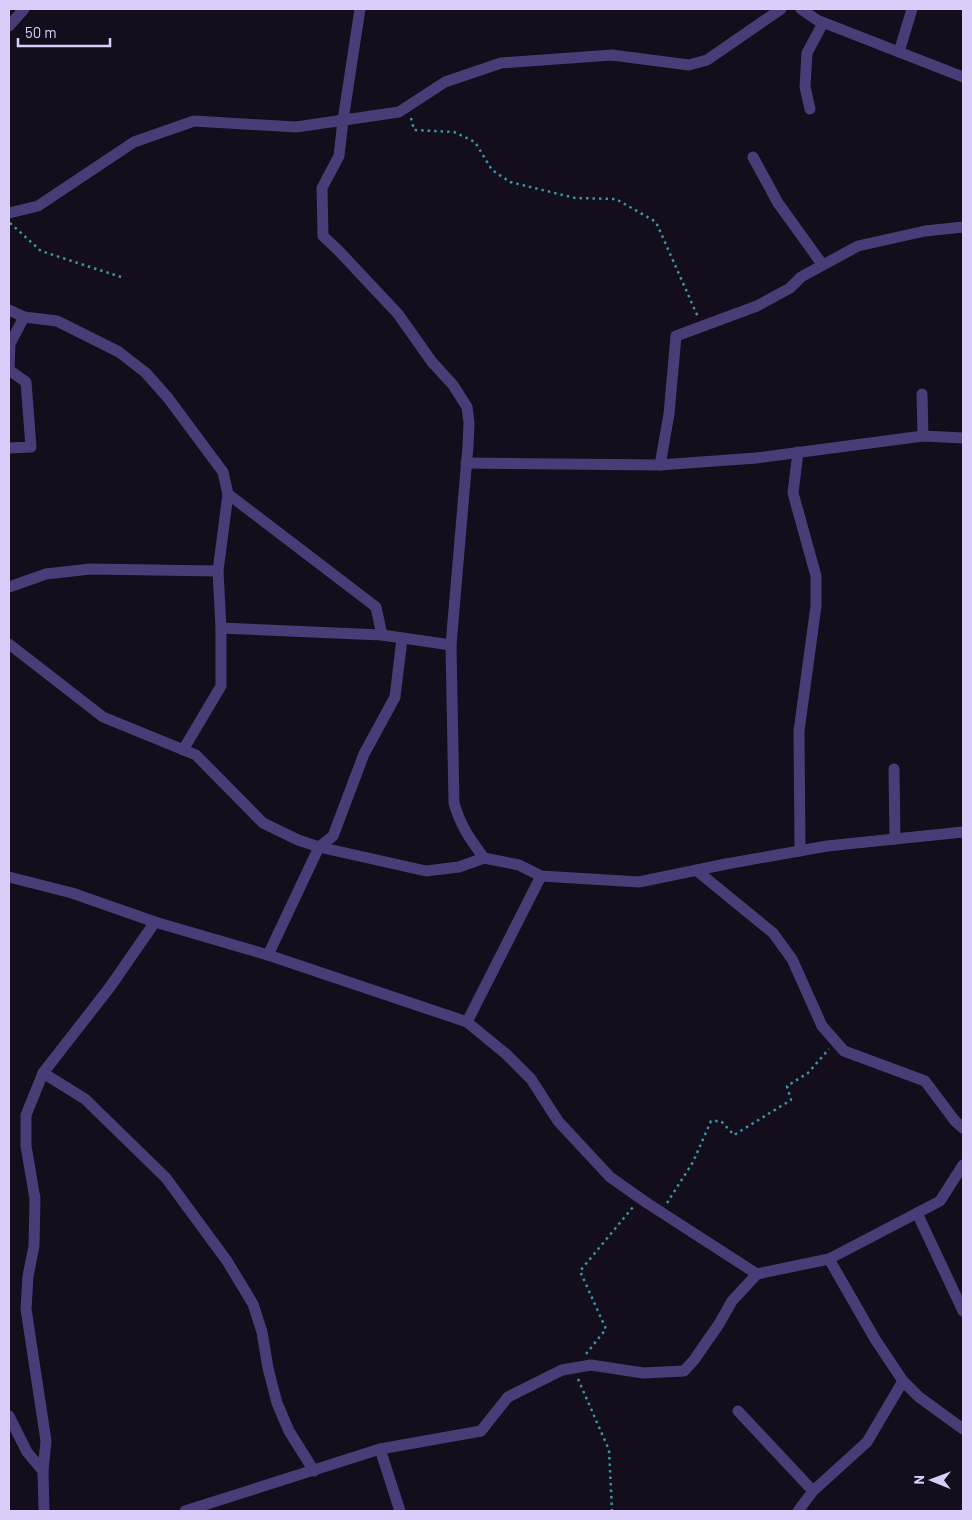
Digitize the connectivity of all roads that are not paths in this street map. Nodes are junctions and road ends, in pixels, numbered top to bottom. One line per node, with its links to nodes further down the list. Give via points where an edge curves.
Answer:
1 (24, 9): 7 (street)
2 (360, 9): 11 (street)
3 (781, 9): 11 (street, via 707,60 689,65 612,55 501,63 445,82 399,112)
4 (801, 9): 6 (street)
5 (912, 9): 8 (street)
6 (823, 23): 8 (street); 10 (street, via 807,53 805,87)
7 (9, 26)
8 (899, 52): 9 (street)
9 (963, 77)
10 (810, 109)
11 (343, 120): 13 (street, via 296,128 194,121 134,142 38,206); 24 (street, via 340,156 322,188 323,236 398,314 467,406)
12 (753, 157): 15 (street, via 778,203)
13 (9, 214)
14 (963, 227): 15 (street, via 925,231 858,246)
15 (822, 264): 25 (street, via 790,288 757,306 676,336 669,414)
16 (9, 310): 17 (street)
17 (24, 317): 18 (street, via 10,344); 26 (street, via 57,321 119,352 146,373 223,472)
18 (9, 370): 22 (street, via 26,382 31,446)
19 (922, 394): 20 (street)
20 (923, 436): 21 (street); 23 (street)
21 (963, 438)
22 (9, 448)
23 (798, 452): 25 (street); 39 (street, via 793,493 816,576 816,606 799,731)
24 (466, 463): 25 (street); 33 (street)
25 (660, 465)
26 (228, 494): 27 (street); 30 (street, via 376,607)
27 (218, 571): 28 (street, via 90,569 46,574); 29 (street)
28 (9, 587)
29 (221, 628): 30 (street); 34 (street, via 220,686)
30 (382, 635): 31 (street)
31 (402, 639): 33 (street); 38 (street, via 395,697 364,754 333,836)
32 (9, 644): 34 (street, via 103,718)
33 (451, 645): 40 (street, via 454,803 464,831)
34 (183, 750): 38 (street, via 196,755 263,823)
35 (894, 769): 37 (street)
36 (963, 832): 37 (street)
37 (895, 839): 39 (street)
38 (319, 847): 40 (street, via 426,871 459,867); 45 (street)
39 (800, 851): 41 (street)
40 (484, 858): 42 (street, via 519,865)
41 (696, 870): 42 (street, via 639,882); 48 (street, via 773,933 792,959 822,1026 844,1050 925,1081)
42 (541, 876): 46 (street)
43 (9, 877): 44 (street, via 72,893)
44 (155, 922): 45 (street); 47 (street, via 110,987)
45 (268, 955): 46 (street)
46 (467, 1022): 52 (street, via 531,1079 558,1121 610,1177)
47 (43, 1073): 59 (street, via 26,1115 26,1146 35,1199 34,1246 26,1309 46,1441); 60 (street, via 85,1099 166,1178 228,1261 253,1304 277,1403 289,1431)
48 (963, 1128)
49 (963, 1165): 50 (street, via 940,1201)
50 (917, 1213): 51 (street); 53 (street)
51 (829, 1259): 52 (street); 54 (street)
52 (757, 1274): 58 (street, via 732,1301 684,1371 642,1373 591,1365 562,1370 508,1397 481,1431)
53 (963, 1310)
54 (903, 1381): 57 (street, via 918,1397); 61 (street, via 867,1442)
55 (738, 1411): 61 (street)
56 (9, 1416): 59 (street, via 27,1452)
57 (963, 1429)
58 (380, 1450): 60 (street); 64 (street)
59 (43, 1471): 62 (street)
60 (314, 1471): 63 (street)
61 (813, 1491): 65 (street)
62 (44, 1511)
63 (185, 1511)
64 (400, 1511)
65 (798, 1511)

